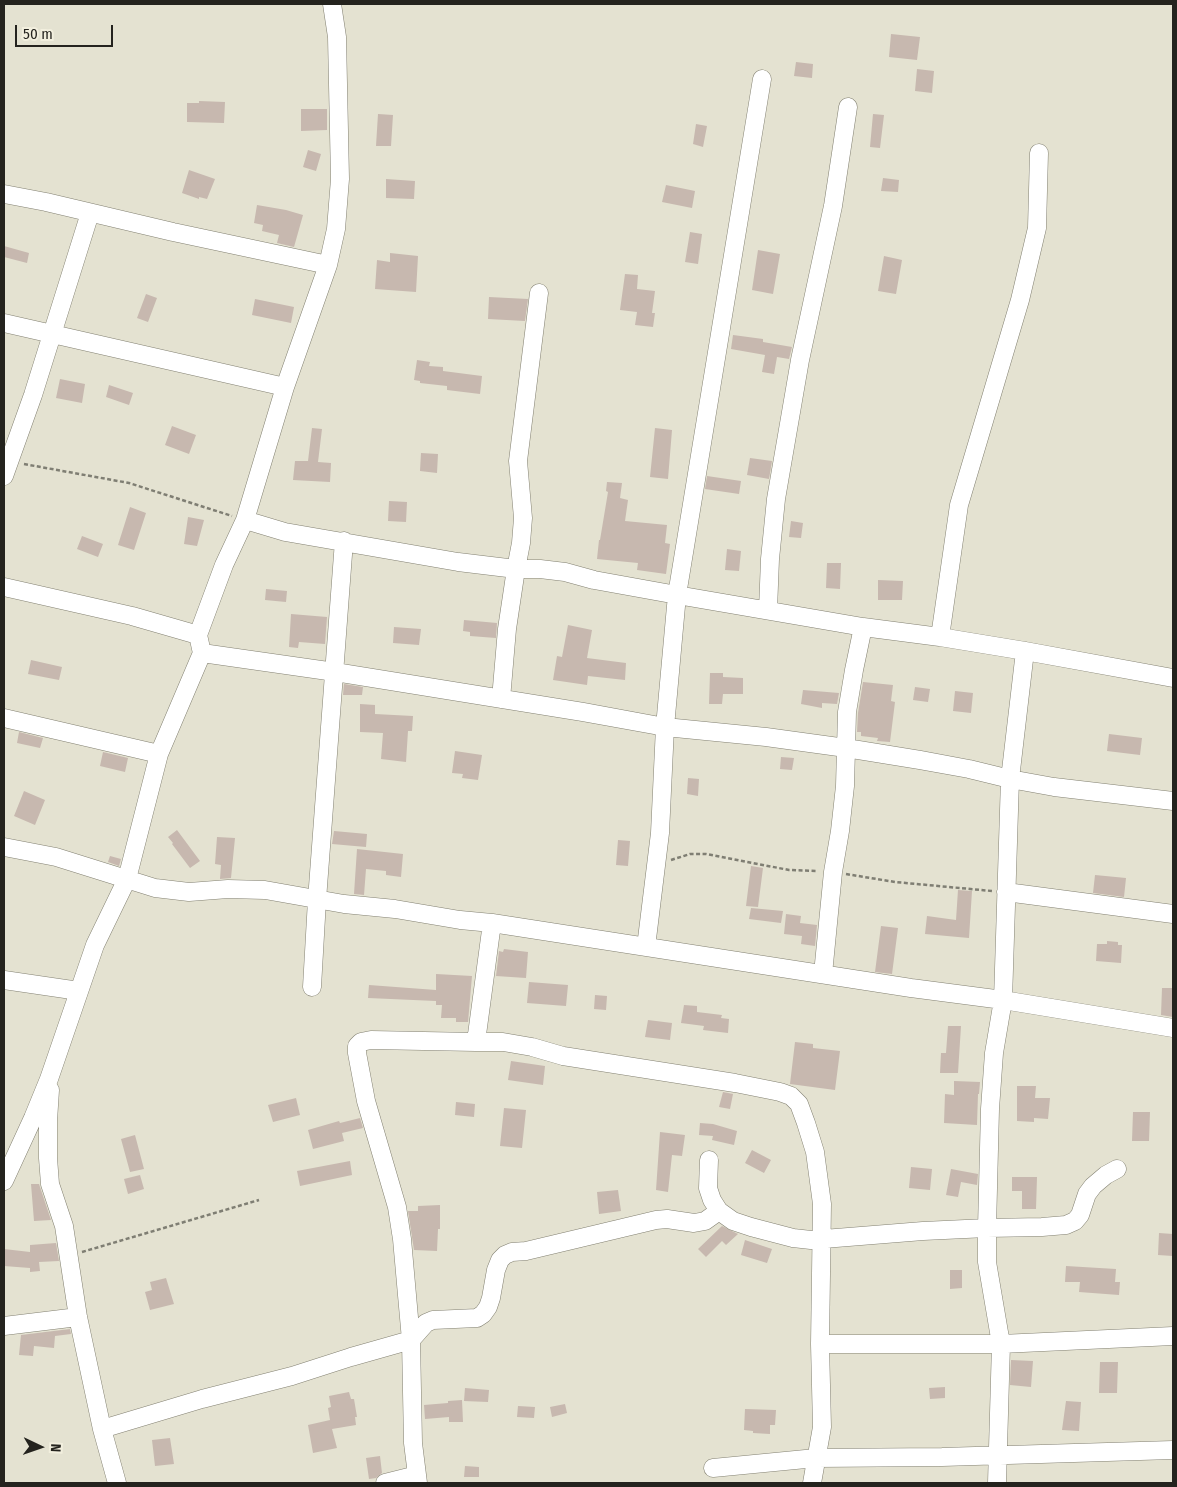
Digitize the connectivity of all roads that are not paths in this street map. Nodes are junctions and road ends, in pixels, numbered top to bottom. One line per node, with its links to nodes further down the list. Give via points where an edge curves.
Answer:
1 (332, 4): 7 (street, via 337,37 340,179 337,221)
2 (762, 79): 17 (street)
3 (848, 107): 18 (street, via 833,206 800,360 776,500)
4 (1039, 153): 21 (street, via 1037,228 1020,300 959,505)
5 (4, 194): 6 (street)
6 (90, 213): 7 (street); 10 (street)
7 (328, 265): 11 (street)
8 (538, 293): 15 (street, via 518,460 524,518)
9 (4, 323): 10 (street)
10 (52, 334): 11 (street); 12 (street)
11 (285, 386): 13 (street)
12 (7, 469)
13 (245, 520): 14 (street, via 285,532); 20 (street)
14 (344, 541): 15 (street); 24 (street)
15 (516, 569): 17 (street, via 565,572); 26 (street)
16 (4, 587): 20 (street, via 132,616)
17 (677, 595): 18 (street); 28 (street)
18 (768, 610): 19 (street)
19 (863, 627): 21 (street); 29 (street, via 847,712)
20 (198, 635): 23 (street)
21 (940, 637): 22 (street)
22 (1025, 651): 25 (street); 31 (street)
23 (202, 653): 24 (street); 30 (street)
24 (335, 672): 26 (street); 36 (street)
25 (1173, 678)
26 (501, 699): 28 (street)
27 (4, 718): 30 (street)
28 (665, 727): 29 (street); 39 (street, via 660,833)
29 (846, 748): 31 (street); 40 (street, via 845,786)
30 (159, 754): 34 (street)
31 (1010, 779): 32 (street); 35 (street)
32 (1173, 801)
33 (4, 847): 34 (street, via 56,857)
34 (127, 879): 36 (street, via 155,888 189,892 265,890); 43 (street, via 95,945)
35 (1006, 892): 37 (street); 44 (street)
36 (316, 900): 38 (street); 42 (street)
37 (1173, 914)
38 (492, 923): 39 (street); 46 (street)
39 (646, 947): 40 (street)
40 (823, 974): 44 (street)
41 (4, 980): 43 (street)
42 (312, 987)
43 (79, 991): 47 (street)
44 (1003, 1000): 45 (street); 52 (street, via 994,1053 990,1109)
45 (1173, 1028)
46 (476, 1042): 53 (street, via 503,1042 563,1056 735,1083 791,1096 799,1104 815,1152 822,1204); 57 (street, via 371,1040 357,1046 366,1102 397,1207)
47 (41, 1119): 50 (street); 54 (street, via 50,1184 64,1226)
48 (709, 1160): 51 (street, via 708,1188)
49 (1117, 1170): 52 (street, via 1106,1174 1093,1186 1080,1215 1066,1225)
50 (4, 1181)
51 (719, 1211): 53 (street, via 734,1221 772,1233); 57 (street, via 705,1221 656,1220 512,1252 500,1260 491,1298 483,1314 477,1318 433,1320)
52 (987, 1228): 53 (street); 59 (street, via 987,1262)
53 (822, 1239): 58 (street)
54 (78, 1317): 55 (street); 60 (street)
55 (4, 1326)
56 (1173, 1336): 59 (street)
57 (411, 1340): 60 (street); 65 (street, via 413,1443)
58 (820, 1344): 59 (street); 63 (street, via 822,1427)
59 (1001, 1344): 62 (street)
60 (102, 1429): 66 (street)
61 (1173, 1450): 62 (street)
62 (998, 1456): 63 (street); 69 (street)
63 (816, 1458): 64 (street); 68 (street)
64 (713, 1468)
65 (418, 1479): 67 (street)
66 (117, 1483)
67 (385, 1483)
68 (812, 1483)
69 (997, 1483)

